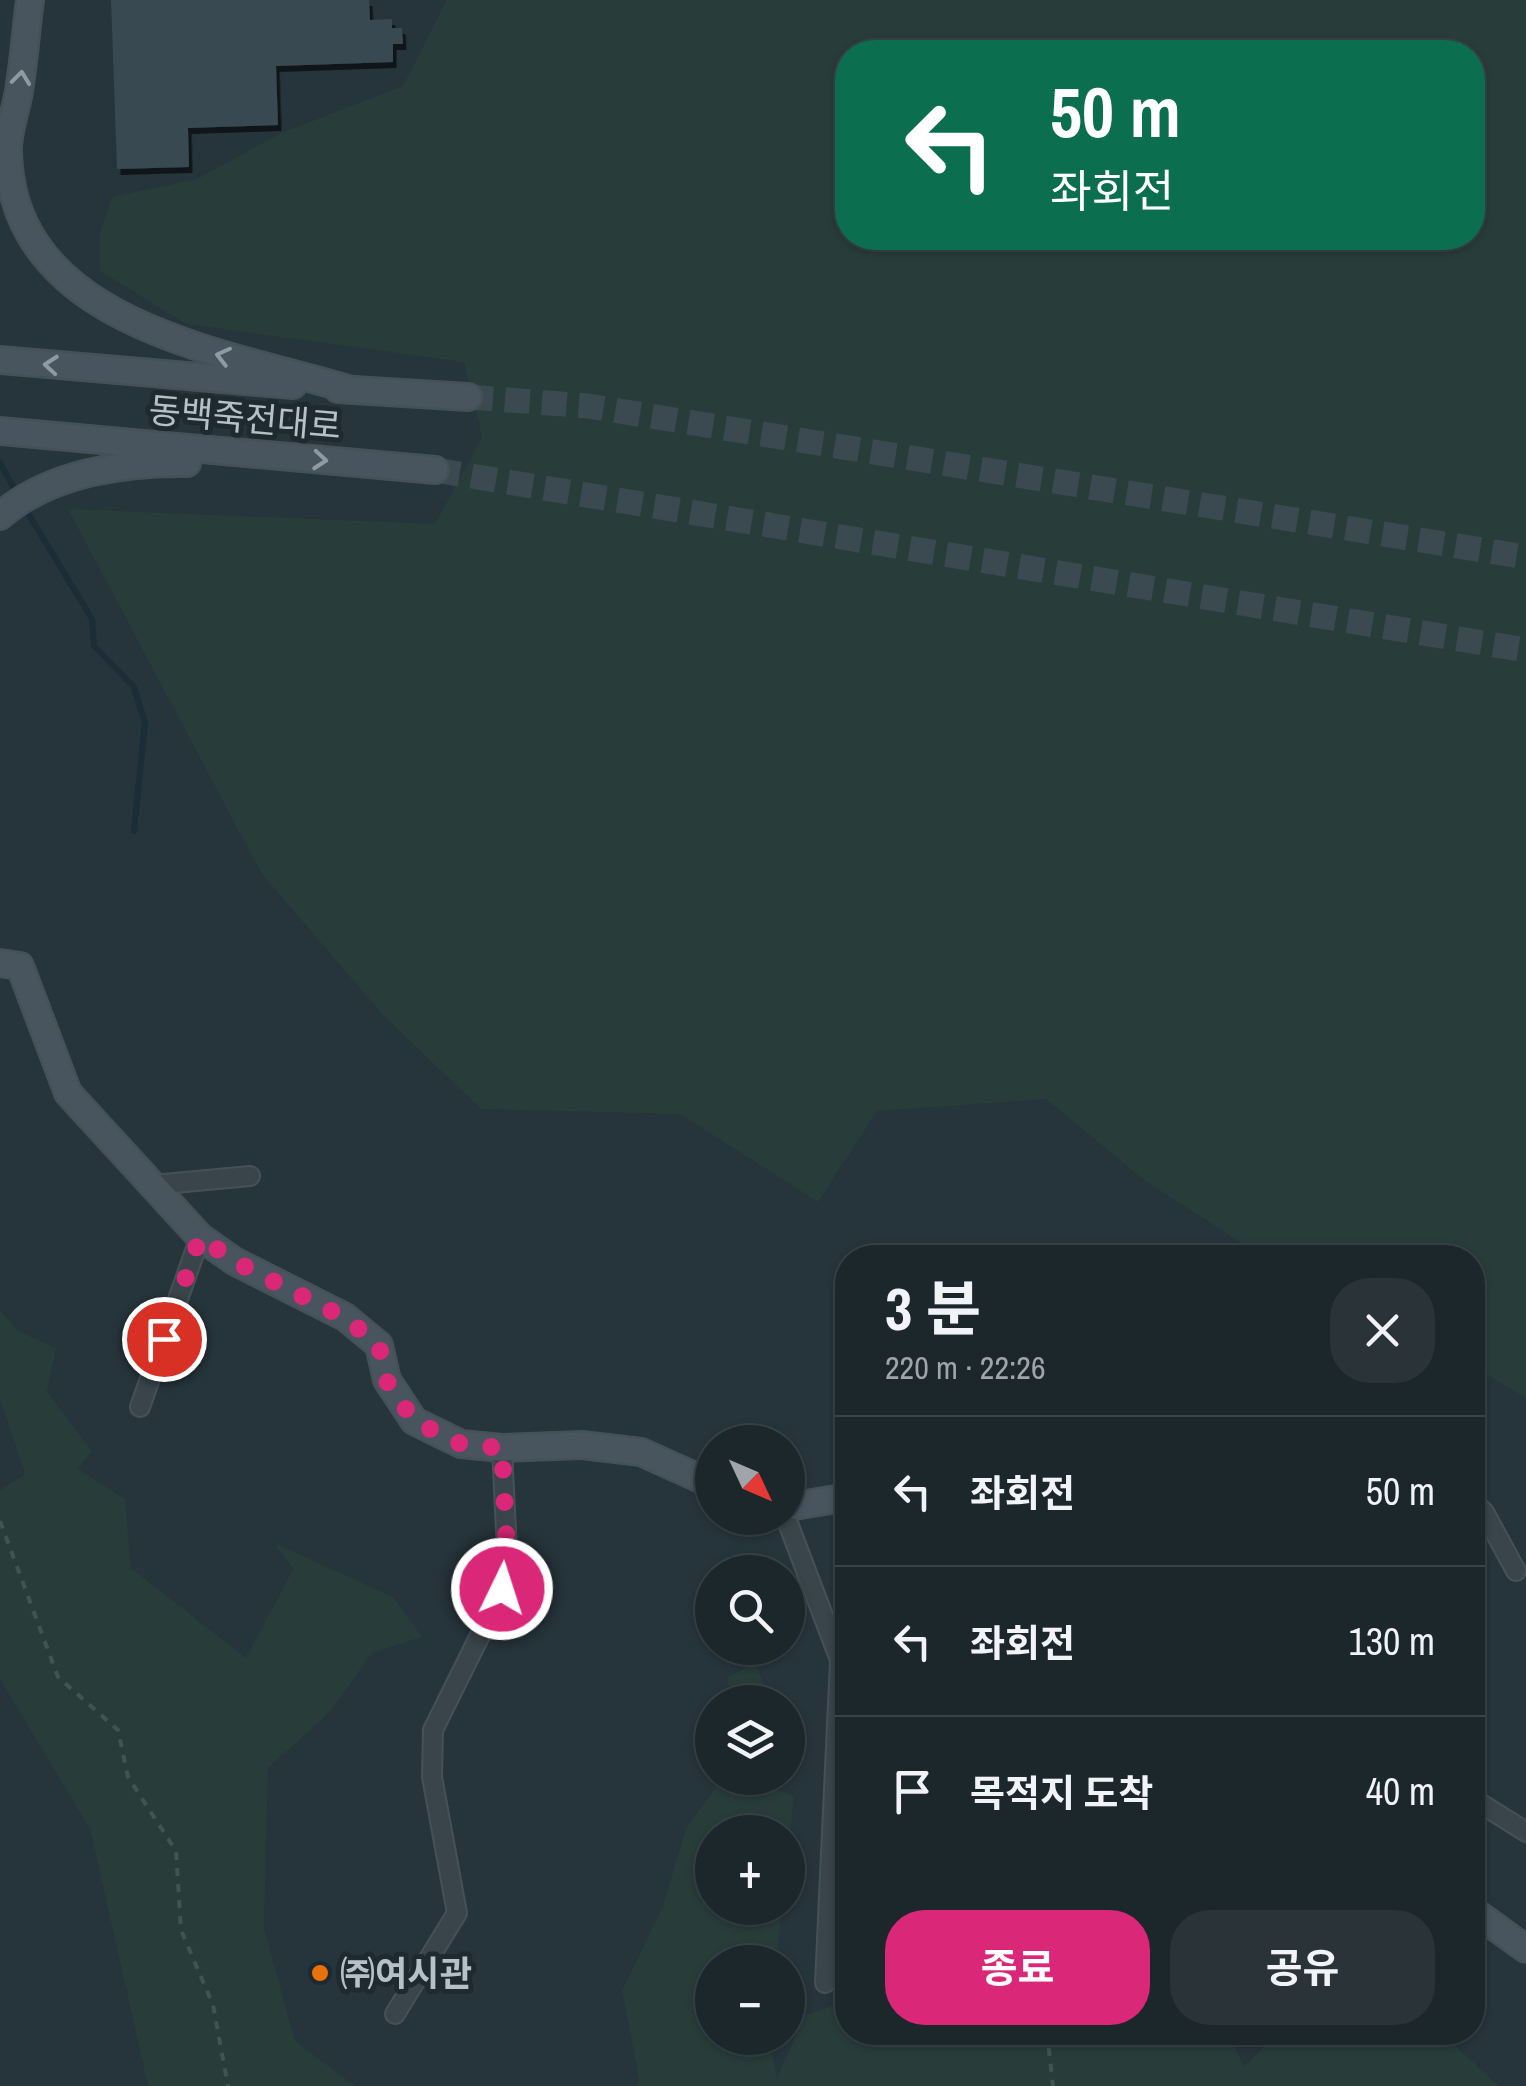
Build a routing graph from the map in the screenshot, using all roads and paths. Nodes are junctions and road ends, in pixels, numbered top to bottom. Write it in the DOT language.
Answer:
graph roads {
  1 [pos="30,0"];
  2 [pos="0,360"];
  3 [pos="351,390"];
  4 [pos="468,398"];
  5 [pos="0,431"];
  6 [pos="280,456"];
  7 [pos="434,470"];
  8 [pos="0,516"];
  9 [pos="0,963"];
  10 [pos="250,1176"];
  11 [pos="152,1185"];
  12 [pos="200,1237"];
  13 [pos="140,1407"];
  14 [pos="502,1448"];
  15 [pos="695,1476"];
  16 [pos="835,1498"];
  17 [pos="805,1504"];
  18 [pos="1485,1514"];
  19 [pos="0,1521"];
  20 [pos="792,1535"];
  21 [pos="1516,1571"];
  22 [pos="835,1647"];
  23 [pos="835,1768"];
  24 [pos="1485,1806"];
  25 [pos="1526,1832"];
  26 [pos="1485,1919"];
  27 [pos="1526,1949"];
  28 [pos="825,1983"];
  29 [pos="395,2014"];
  30 [pos="1048,2045"];
  31 [pos="228,2086"];
  32 [pos="1053,2086"];
  3 -- 1 [label="main road, one-way"];
  3 -- 2 [label="main road, 동백죽전대로, one-way"];
  3 -- 4 [label="main road, 동백죽전대로"];
  5 -- 6 [label="main road, 동백죽전대로"];
  6 -- 7 [label="main road, 동백죽전대로, one-way"];
  6 -- 8 [label="main road"];
  9 -- 11 [label="main road"];
  10 -- 11 [label="street"];
  11 -- 12 [label="main road"];
  12 -- 13 [label="street"];
  12 -- 14 [label="main road"];
  14 -- 15 [label="main road"];
  14 -- 29 [label="street"];
  16 -- 17 [label="main road"];
  18 -- 21 [label="street"];
  19 -- 31 [label="path"];
  20 -- 22 [label="street"];
  23 -- 28 [label="street"];
  24 -- 25 [label="street"];
  26 -- 27 [label="main road"];
  30 -- 32 [label="path"];
}
